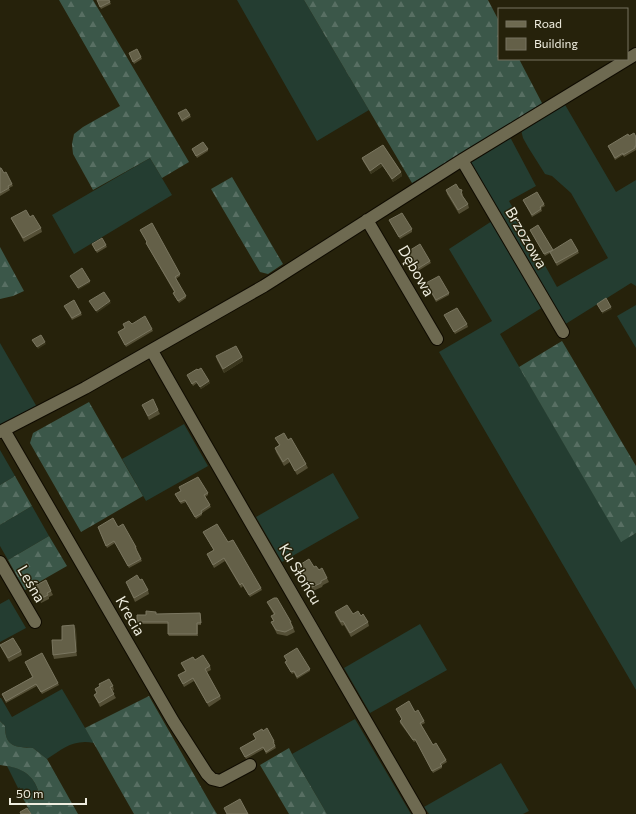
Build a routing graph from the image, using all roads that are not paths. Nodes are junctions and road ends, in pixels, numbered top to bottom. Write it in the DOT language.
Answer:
graph roads {
  1 [pos="626,60"];
  2 [pos="462,160"];
  3 [pos="367,220"];
  4 [pos="563,332"];
  5 [pos="437,339"];
  6 [pos="152,351"];
  7 [pos="2,431"];
  8 [pos="0,562"];
  9 [pos="35,622"];
  10 [pos="250,765"];
  11 [pos="420,814"];
  1 -- 2 [label="street"];
  2 -- 3 [label="street"];
  2 -- 4 [label="street, Brzozowa"];
  3 -- 5 [label="street, Dębowa"];
  3 -- 6 [label="street"];
  6 -- 7 [label="street"];
  6 -- 11 [label="street, Ku Słońcu"];
  7 -- 10 [label="street, Krecia"];
  8 -- 9 [label="street, Leśna"];
}
